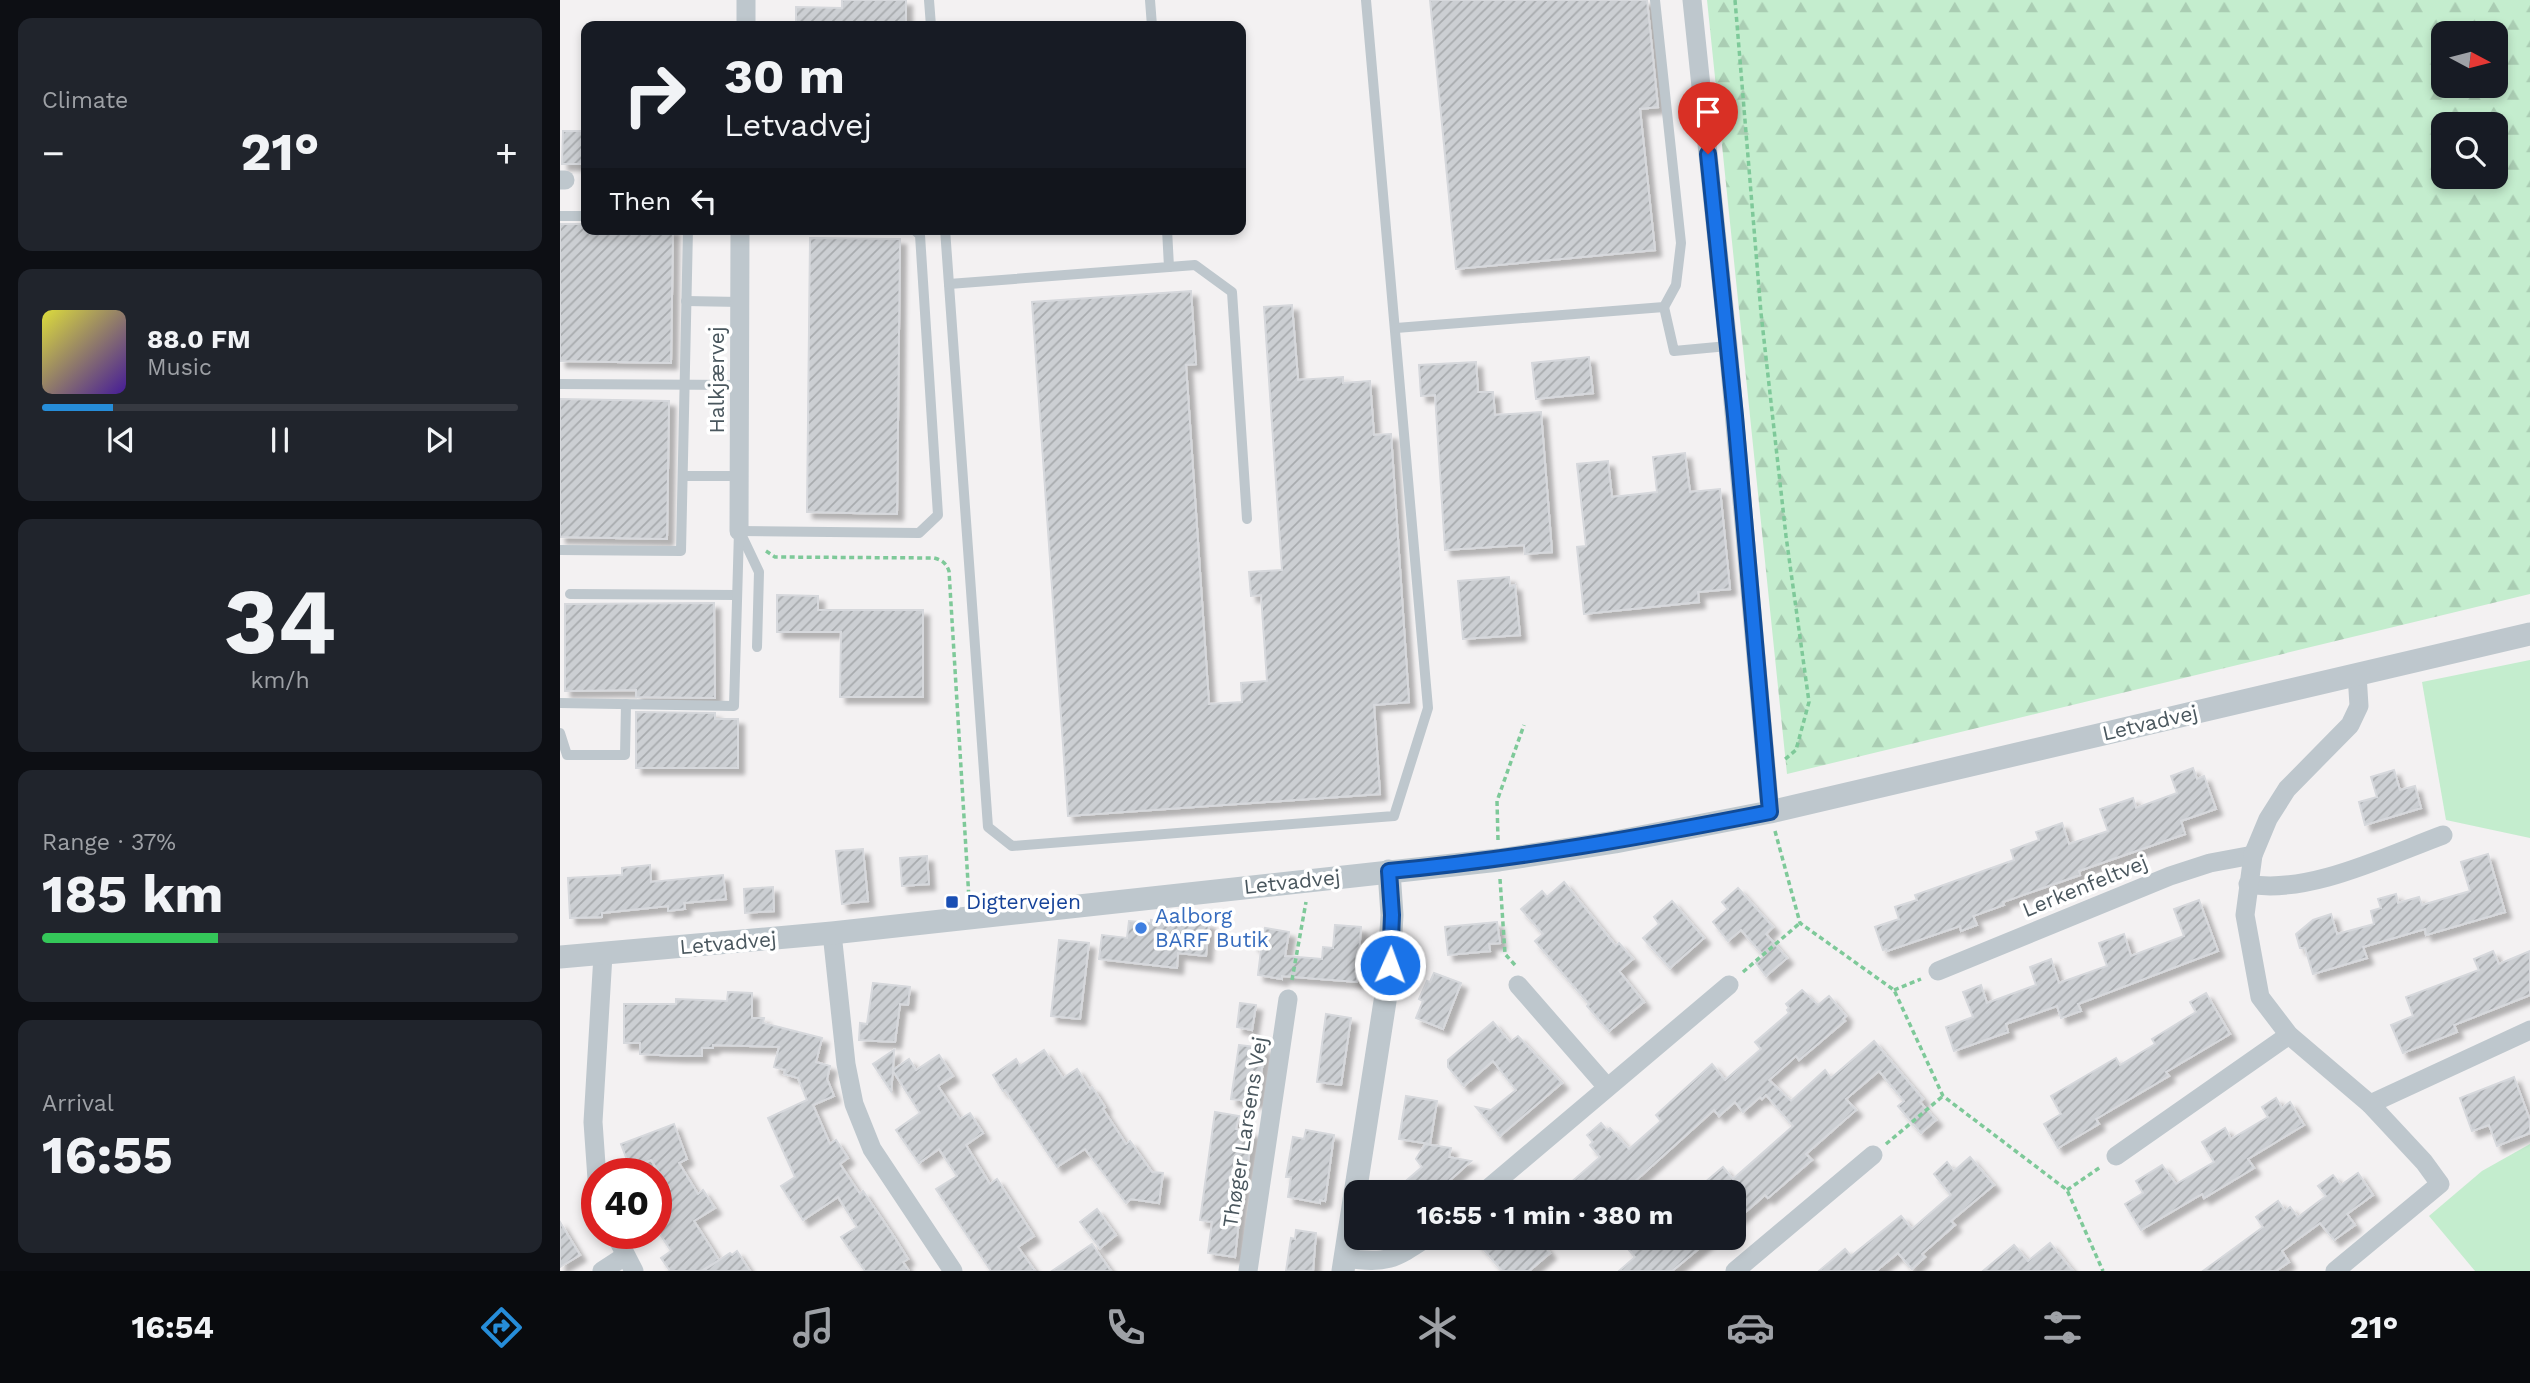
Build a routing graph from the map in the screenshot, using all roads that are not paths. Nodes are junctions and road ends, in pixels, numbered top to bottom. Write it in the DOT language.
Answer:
graph roads {
  1 [pos="746,0"];
  2 [pos="929,0"];
  3 [pos="1150,0"];
  4 [pos="1366,0"];
  5 [pos="1655,0"];
  6 [pos="1692,0"];
  7 [pos="746,21"];
  8 [pos="931,21"];
  9 [pos="1152,21"];
  10 [pos="560,216"];
  11 [pos="581,216"];
  12 [pos="688,235"];
  13 [pos="740,235"];
  14 [pos="920,235"];
  15 [pos="945,235"];
  16 [pos="1167,235"];
  17 [pos="1169,267"];
  18 [pos="949,284"];
  19 [pos="686,301"];
  20 [pos="740,302"];
  21 [pos="1664,307"];
  22 [pos="1396,328"];
  23 [pos="1728,346"];
  24 [pos="560,384"];
  25 [pos="685,384"];
  26 [pos="739,384"];
  27 [pos="683,476"];
  28 [pos="739,476"];
  29 [pos="1247,519"];
  30 [pos="739,531"];
  31 [pos="560,550"];
  32 [pos="570,594"];
  33 [pos="737,595"];
  34 [pos="2530,634"];
  35 [pos="757,647"];
  36 [pos="2357,674"];
  37 [pos="560,703"];
  38 [pos="626,705"];
  39 [pos="560,733"];
  40 [pos="1770,812"];
  41 [pos="2443,835"];
  42 [pos="2253,855"];
  43 [pos="1389,871"];
  44 [pos="2248,884"];
  45 [pos="832,933"];
  46 [pos="603,955"];
  47 [pos="560,957"];
  48 [pos="1938,971"];
  49 [pos="1518,985"];
  50 [pos="1729,985"];
  51 [pos="1288,999"];
  52 [pos="2530,1030"];
  53 [pos="2289,1035"];
  54 [pos="1607,1087"];
  55 [pos="2370,1104"];
  56 [pos="1872,1155"];
  57 [pos="2116,1156"];
  58 [pos="596,1158"];
  59 [pos="1497,1180"];
  60 [pos="1408,1250"];
  61 [pos="629,1264"];
  62 [pos="1344,1264"];
  63 [pos="602,1271"];
  64 [pos="953,1271"];
  65 [pos="1248,1271"];
  66 [pos="1735,1271"];
  67 [pos="2334,1271"];
  1 -- 7 [label="street"];
  2 -- 8 [label="lane"];
  3 -- 9 [label="lane"];
  4 -- 22 [label="lane"];
  5 -- 21 [label="lane"];
  6 -- 23 [label="street"];
  10 -- 11 [label="lane"];
  12 -- 19 [label="lane"];
  13 -- 20 [label="street, Halkjærvej"];
  14 -- 30 [label="lane"];
  15 -- 18 [label="lane"];
  16 -- 17 [label="lane"];
  17 -- 18 [label="lane"];
  17 -- 29 [label="lane"];
  18 -- 22 [label="lane"];
  19 -- 20 [label="lane"];
  19 -- 25 [label="lane"];
  20 -- 26 [label="street, Halkjærvej"];
  21 -- 22 [label="lane"];
  21 -- 23 [label="lane"];
  23 -- 40 [label="street"];
  24 -- 25 [label="lane"];
  25 -- 26 [label="lane"];
  25 -- 27 [label="lane"];
  26 -- 28 [label="street, Halkjærvej"];
  27 -- 28 [label="lane"];
  27 -- 31 [label="lane"];
  28 -- 30 [label="street, Halkjærvej"];
  30 -- 33 [label="lane"];
  30 -- 35 [label="lane"];
  32 -- 33 [label="lane"];
  33 -- 38 [label="lane"];
  34 -- 36 [label="street, Letvadvej"];
  36 -- 40 [label="street, Letvadvej"];
  36 -- 42 [label="street"];
  37 -- 38 [label="lane"];
  38 -- 39 [label="lane"];
  40 -- 43 [label="street, Letvadvej"];
  41 -- 44 [label="street"];
  42 -- 44 [label="street"];
  42 -- 48 [label="street, Lerkenfeltvej"];
  43 -- 45 [label="street, Letvadvej"];
  43 -- 62 [label="street"];
  44 -- 53 [label="street"];
  45 -- 46 [label="street, Letvadvej"];
  45 -- 64 [label="street"];
  46 -- 47 [label="street, Letvadvej"];
  46 -- 58 [label="street"];
  49 -- 54 [label="street"];
  50 -- 54 [label="street"];
  51 -- 65 [label="street, Thøger Larsens Vej"];
  52 -- 55 [label="street"];
  53 -- 55 [label="street"];
  53 -- 57 [label="street"];
  54 -- 59 [label="street"];
  55 -- 67 [label="street"];
  56 -- 66 [label="street"];
  60 -- 62 [label="street"];
  61 -- 63 [label="street"];
}
